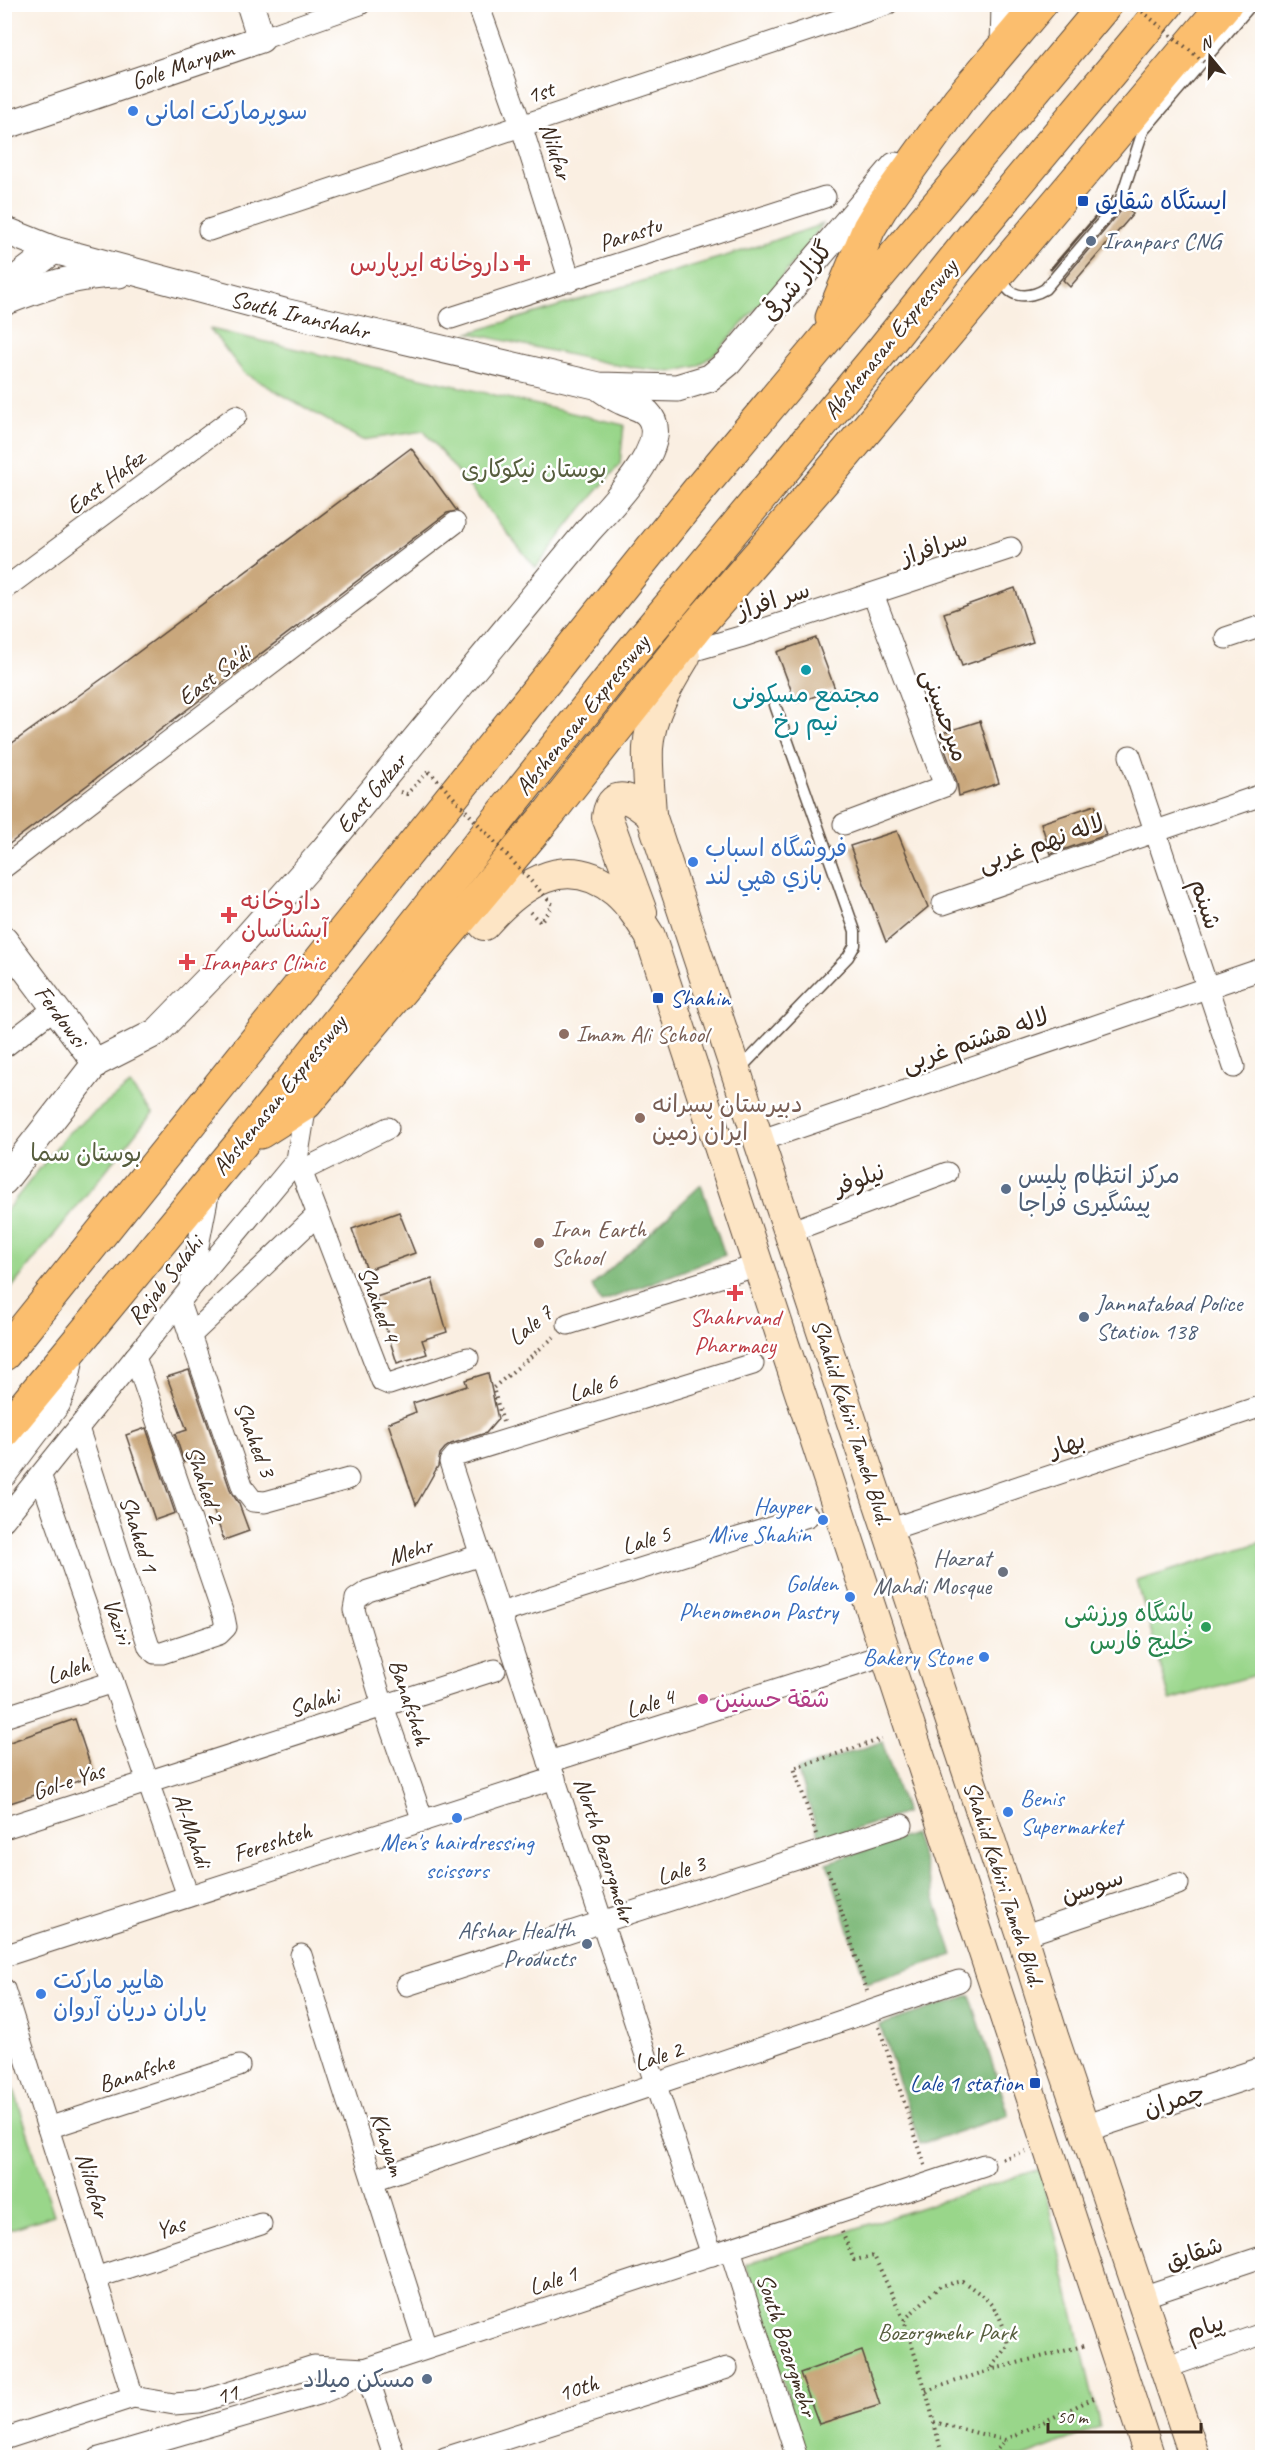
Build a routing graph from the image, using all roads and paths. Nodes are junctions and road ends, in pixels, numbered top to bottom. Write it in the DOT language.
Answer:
graph roads {
  1 [pos="250,4"];
  2 [pos="360,4"];
  3 [pos="478,4"];
  4 [pos="887,4"];
  5 [pos="1005,4"];
  6 [pos="1040,4"];
  7 [pos="1106,4"];
  8 [pos="1133,4"];
  9 [pos="1167,4"];
  10 [pos="1225,4"];
  11 [pos="1252,4"];
  12 [pos="261,39"];
  13 [pos="1004,48"];
  14 [pos="1215,71"];
  15 [pos="959,100"];
  16 [pos="16,122"];
  17 [pos="521,125"];
  18 [pos="4,135"];
  19 [pos="825,197"];
  20 [pos="4,230"];
  21 [pos="209,230"];
  22 [pos="54,250"];
  23 [pos="1008,262"];
  24 [pos="139,272"];
  25 [pos="570,281"];
  26 [pos="4,288"];
  27 [pos="4,302"];
  28 [pos="451,318"];
  29 [pos="820,347"];
  30 [pos="598,386"];
  31 [pos="236,416"];
  32 [pos="455,523"];
  33 [pos="1011,548"];
  34 [pos="4,590"];
  35 [pos="873,594"];
  36 [pos="1263,626"];
  37 [pos="1226,638"];
  38 [pos="692,639"];
  39 [pos="775,705"];
  40 [pos="1130,756"];
  41 [pos="406,794"];
  42 [pos="1263,795"];
  43 [pos="651,815"];
  44 [pos="844,824"];
  45 [pos="1155,832"];
  46 [pos="4,867"];
  47 [pos="943,904"];
  48 [pos="540,922"];
  49 [pos="484,925"];
  50 [pos="651,936"];
  51 [pos="4,940"];
  52 [pos="1263,969"];
  53 [pos="1207,988"];
  54 [pos="55,1008"];
  55 [pos="4,1047"];
  56 [pos="315,1050"];
  57 [pos="96,1063"];
  58 [pos="1233,1067"];
  59 [pos="736,1072"];
  60 [pos="306,1103"];
  61 [pos="388,1128"];
  62 [pos="759,1141"];
  63 [pos="241,1144"];
  64 [pos="299,1165"];
  65 [pos="947,1173"];
  66 [pos="4,1181"];
  67 [pos="211,1181"];
  68 [pos="318,1215"];
  69 [pos="789,1232"];
  70 [pos="759,1265"];
  71 [pos="184,1296"];
  72 [pos="29,1322"];
  73 [pos="568,1324"];
  74 [pos="190,1336"];
  75 [pos="4,1348"];
  76 [pos="71,1351"];
  77 [pos="4,1354"];
  78 [pos="135,1357"];
  79 [pos="468,1358"];
  80 [pos="753,1364"];
  81 [pos="1263,1406"];
  82 [pos="78,1428"];
  83 [pos="4,1431"];
  84 [pos="508,1440"];
  85 [pos="450,1462"];
  86 [pos="4,1473"];
  87 [pos="40,1477"];
  88 [pos="348,1479"];
  89 [pos="808,1516"];
  90 [pos="4,1520"];
  91 [pos="888,1530"];
  92 [pos="481,1555"];
  93 [pos="356,1599"];
  94 [pos="500,1613"];
  95 [pos="155,1653"];
  96 [pos="869,1660"];
  97 [pos="495,1670"];
  98 [pos="113,1682"];
  99 [pos="383,1706"];
  100 [pos="4,1717"];
  101 [pos="882,1739"];
  102 [pos="552,1770"];
  103 [pos="148,1782"];
  104 [pos="423,1821"];
  105 [pos="902,1825"];
  106 [pos="4,1828"];
  107 [pos="822,1852"];
  108 [pos="1178,1884"];
  109 [pos="188,1896"];
  110 [pos="602,1922"];
  111 [pos="1022,1936"];
  112 [pos="301,1955"];
  113 [pos="4,1956"];
  114 [pos="959,1981"];
  115 [pos="407,1985"];
  116 [pos="4,1989"];
  117 [pos="873,2010"];
  118 [pos="1053,2036"];
  119 [pos="1017,2049"];
  120 [pos="239,2066"];
  121 [pos="1263,2072"];
  122 [pos="656,2084"];
  123 [pos="48,2128"];
  124 [pos="1086,2128"];
  125 [pos="1047,2144"];
  126 [pos="984,2165"];
  127 [pos="373,2180"];
  128 [pos="931,2183"];
  129 [pos="835,2214"];
  130 [pos="261,2224"];
  131 [pos="721,2252"];
  132 [pos="1262,2257"];
  133 [pos="95,2278"];
  134 [pos="1142,2297"];
  135 [pos="904,2320"];
  136 [pos="1263,2334"];
  137 [pos="1112,2339"];
  138 [pos="426,2348"];
  139 [pos="727,2368"];
  140 [pos="1165,2368"];
  141 [pos="365,2369"];
  142 [pos="990,2370"];
  143 [pos="926,2391"];
  144 [pos="133,2397"];
  145 [pos="1094,2398"];
  146 [pos="934,2422"];
  147 [pos="4,2439"];
  148 [pos="1005,2440"];
  149 [pos="99,2457"];
  150 [pos="395,2457"];
  151 [pos="445,2457"];
  152 [pos="797,2457"];
  153 [pos="943,2457"];
  154 [pos="990,2457"];
  155 [pos="1150,2457"];
  156 [pos="1195,2457"];
  1 -- 12 [label="street"];
  2 -- 12 [label="street, Gole Maryam"];
  3 -- 17 [label="street, Nilufar"];
  4 -- 17 [label="street, 1st"];
  5 -- 13 [label="street"];
  6 -- 13 [label="highway"];
  7 -- 29 [label="highway, Abshenasan Expressway"];
  8 -- 14 [label="path, bridge"];
  9 -- 56 [label="highway, Abshenasan Expressway"];
  10 -- 23 [label="highway"];
  11 -- 23 [label="lane"];
  12 -- 16 [label="street, Gole Maryam"];
  13 -- 15 [label="highway"];
  15 -- 29 [label="highway"];
  15 -- 30 [label="street, گلزار شرقی"];
  16 -- 18 [label="street, Gole Maryam"];
  17 -- 21 [label="street, 1st"];
  17 -- 25 [label="street, Nilufar"];
  19 -- 25 [label="street, Parastu"];
  20 -- 22 [label="street, South Iranshahr"];
  22 -- 24 [label="street, South Iranshahr"];
  22 -- 26 [label="street"];
  23 -- 38 [label="highway"];
  24 -- 27 [label="street"];
  24 -- 30 [label="street, South Iranshahr"];
  25 -- 28 [label="street, Parastu"];
  29 -- 72 [label="highway, Abshenasan Expressway"];
  30 -- 57 [label="street, East Golzar"];
  31 -- 34 [label="street, East Hafez"];
  32 -- 46 [label="street, East Sa'di"];
  33 -- 35 [label="street, سرافراز"];
  35 -- 38 [label="street, سر افراز"];
  35 -- 44 [label="street, میرحسینی"];
  36 -- 37 [label="street"];
  38 -- 43 [label="main road, Shahid Kabiri Tameh Blvd."];
  38 -- 60 [label="highway"];
  39 -- 59 [label="lane"];
  40 -- 45 [label="street, شبنم"];
  41 -- 48 [label="path, bridge"];
  42 -- 45 [label="street, لاله نهم غربی"];
  43 -- 50 [label="main road"];
  43 -- 59 [label="main road, Shahid Kabiri Tameh Blvd."];
  45 -- 47 [label="street, لاله نهم غربی"];
  45 -- 53 [label="street, شبنم"];
  49 -- 50 [label="main road, Shahid Kabiri Tameh Blvd."];
  49 -- 60 [label="highway"];
  50 -- 70 [label="main road, Shahid Kabiri Tameh Blvd."];
  51 -- 54 [label="street, Ferdowsi"];
  52 -- 53 [label="street, لاله هشتم غربی"];
  53 -- 58 [label="street, شبنم"];
  53 -- 62 [label="street, لاله هشتم غربی"];
  54 -- 55 [label="street"];
  54 -- 57 [label="street, Ferdowsi"];
  56 -- 60 [label="street"];
  56 -- 63 [label="highway, Abshenasan Expressway"];
  57 -- 66 [label="street, East Golzar"];
  59 -- 62 [label="main road, Shahid Kabiri Tameh Blvd."];
  60 -- 63 [label="highway"];
  60 -- 64 [label="street"];
  61 -- 64 [label="street"];
  62 -- 69 [label="main road, Shahid Kabiri Tameh Blvd."];
  63 -- 67 [label="highway, Abshenasan Expressway"];
  64 -- 68 [label="street, Shahed 4"];
  64 -- 71 [label="street, Rajab Salahi"];
  65 -- 69 [label="street, نیلوفر"];
  67 -- 71 [label="street"];
  67 -- 76 [label="highway, Abshenasan Expressway"];
  68 -- 74 [label="street"];
  68 -- 79 [label="street, Shahed 4"];
  69 -- 91 [label="main road, Shahid Kabiri Tameh Blvd."];
  70 -- 73 [label="street, Lale 7"];
  70 -- 119 [label="main road, Shahid Kabiri Tameh Blvd."];
  71 -- 74 [label="street, Shahed 3"];
  71 -- 78 [label="street, Rajab Salahi"];
  72 -- 75 [label="street"];
  72 -- 77 [label="highway, Abshenasan Expressway"];
  73 -- 84 [label="path, Lale 7"];
  74 -- 88 [label="street, Shahed 3"];
  76 -- 83 [label="highway, Abshenasan Expressway"];
  76 -- 86 [label="street"];
  78 -- 82 [label="street, Rajab Salahi"];
  78 -- 95 [label="street, Shahed 2"];
  80 -- 84 [label="street, Lale 6"];
  81 -- 91 [label="street, بهار"];
  82 -- 87 [label="street, Rajab Salahi"];
  82 -- 95 [label="street, Shahed 1"];
  84 -- 85 [label="street, Lale 6"];
  85 -- 92 [label="street, North Bozorgmehr"];
  87 -- 90 [label="street, Rajab Salahi"];
  87 -- 98 [label="street, Vaziri"];
  89 -- 94 [label="street, Lale 5"];
  91 -- 111 [label="main road, Shahid Kabiri Tameh Blvd."];
  92 -- 93 [label="street, Mehr"];
  92 -- 94 [label="street, North Bozorgmehr"];
  93 -- 99 [label="street, Banafsheh"];
  94 -- 102 [label="street, North Bozorgmehr"];
  96 -- 102 [label="street, Lale 4"];
  97 -- 99 [label="street, Salahi"];
  98 -- 100 [label="street, Laleh"];
  98 -- 103 [label="street, Vaziri"];
  99 -- 103 [label="street, Salahi"];
  99 -- 104 [label="street, Banafsheh"];
  101 -- 107 [label="path"];
  102 -- 104 [label="street, Fereshteh"];
  102 -- 110 [label="street, North Bozorgmehr"];
  103 -- 106 [label="street, Gol-e Yas"];
  103 -- 109 [label="street, Al-Mahdi"];
  104 -- 109 [label="street, Fereshteh"];
  105 -- 107 [label="street, Lale 3"];
  107 -- 110 [label="street, Lale 3"];
  107 -- 117 [label="path"];
  108 -- 111 [label="street, سوسن"];
  109 -- 113 [label="street, Fereshteh"];
  110 -- 115 [label="street, Lale 3"];
  110 -- 122 [label="street, North Bozorgmehr"];
  111 -- 118 [label="main road, Shahid Kabiri Tameh Blvd."];
  112 -- 127 [label="street, Khayam"];
  114 -- 117 [label="street, Lale 2"];
  116 -- 123 [label="street, Niloofar"];
  117 -- 122 [label="street, Lale 2"];
  117 -- 128 [label="path"];
  118 -- 119 [label="main road"];
  118 -- 124 [label="main road, Shahid Kabiri Tameh Blvd."];
  119 -- 125 [label="main road, Shahid Kabiri Tameh Blvd."];
  120 -- 123 [label="street, Banafshe"];
  121 -- 124 [label="street, چمران"];
  122 -- 127 [label="street, Lale 2"];
  122 -- 131 [label="street, North Bozorgmehr"];
  123 -- 133 [label="street, Niloofar"];
  124 -- 134 [label="main road, Shahid Kabiri Tameh Blvd."];
  125 -- 126 [label="path"];
  125 -- 137 [label="main road, Shahid Kabiri Tameh Blvd."];
  126 -- 128 [label="street, Lale 1"];
  127 -- 138 [label="street, Khayam"];
  128 -- 129 [label="street, Lale 1"];
  129 -- 131 [label="street, Lale 1"];
  129 -- 135 [label="path"];
  130 -- 133 [label="street, Yas"];
  131 -- 138 [label="street, Lale 1"];
  131 -- 152 [label="street, South Bozorgmehr"];
  132 -- 134 [label="street, شقایق"];
  133 -- 144 [label="street, Niloofar"];
  134 -- 140 [label="main road, Shahid Kabiri Tameh Blvd."];
  135 -- 142 [label="path"];
  135 -- 143 [label="path"];
  136 -- 140 [label="street, پیام"];
  137 -- 142 [label="path"];
  137 -- 155 [label="main road, Shahid Kabiri Tameh Blvd."];
  138 -- 141 [label="street, Lale 1"];
  139 -- 151 [label="street, 10th"];
  140 -- 156 [label="main road, Shahid Kabiri Tameh Blvd."];
  141 -- 144 [label="street, Lale 1"];
  141 -- 149 [label="street, 11"];
  141 -- 150 [label="street"];
  142 -- 143 [label="path"];
  143 -- 146 [label="path"];
  144 -- 147 [label="street"];
  145 -- 148 [label="path"];
  146 -- 148 [label="path"];
  146 -- 153 [label="path"];
  148 -- 154 [label="path"];
}
